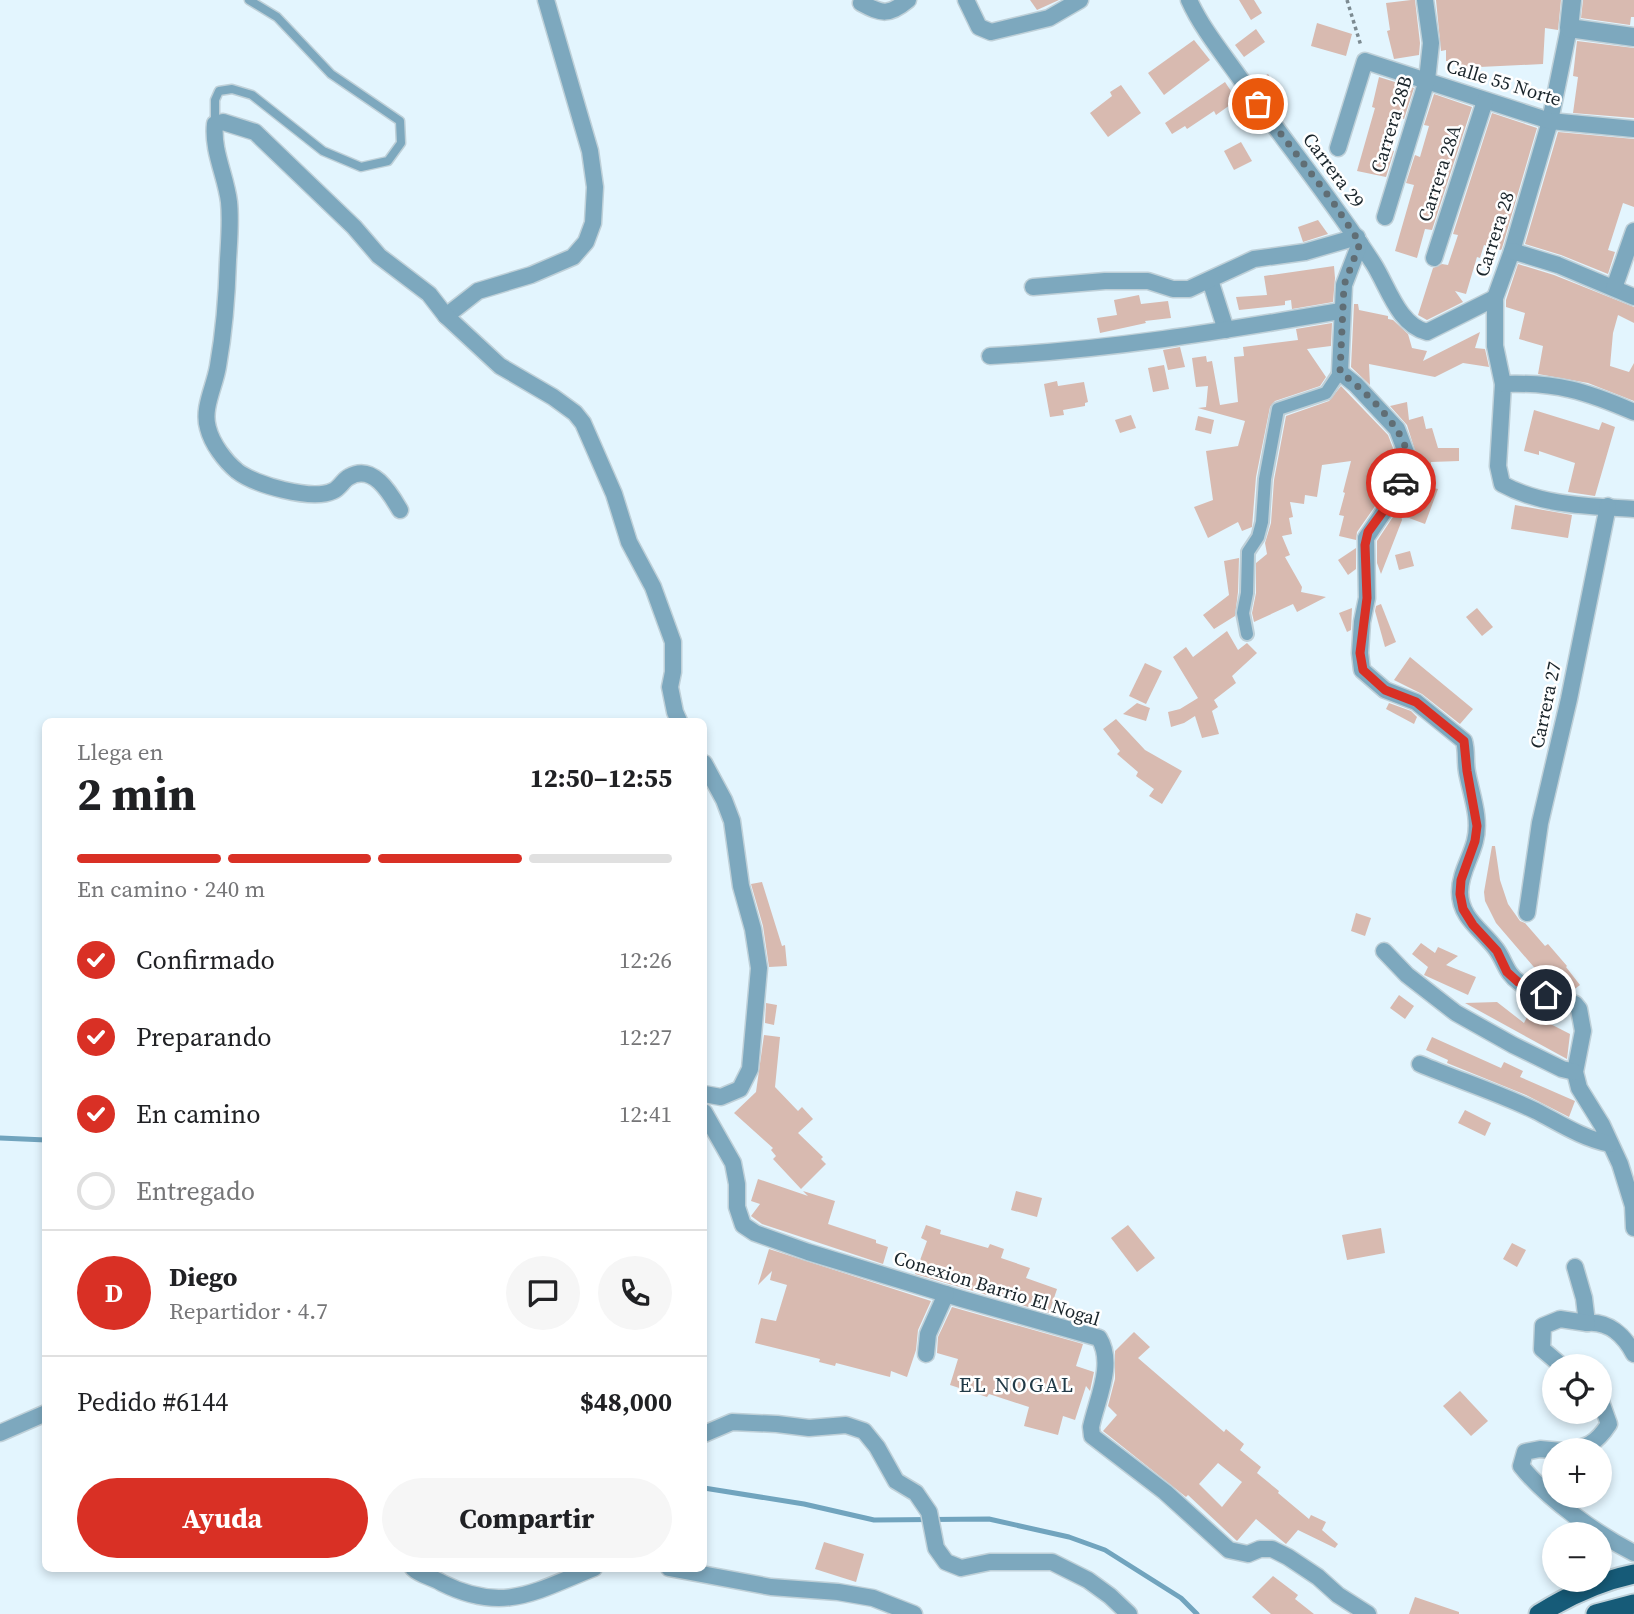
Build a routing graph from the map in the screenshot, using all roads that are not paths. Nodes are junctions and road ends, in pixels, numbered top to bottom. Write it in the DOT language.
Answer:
graph roads {
  1 [pos="249,0"];
  2 [pos="546,0"];
  3 [pos="908,0"];
  4 [pos="966,0"];
  5 [pos="1080,0"];
  6 [pos="1189,0"];
  7 [pos="1425,0"];
  8 [pos="1572,0"];
  9 [pos="862,1"];
  10 [pos="1569,28"];
  11 [pos="1634,37"];
  12 [pos="1427,80"];
  13 [pos="1485,101"];
  14 [pos="1550,121"];
  15 [pos="215,124"];
  16 [pos="1634,129"];
  17 [pos="1338,148"];
  18 [pos="1385,217"];
  19 [pos="1634,230"];
  20 [pos="1358,240"];
  21 [pos="1512,251"];
  22 [pos="1434,258"];
  23 [pos="1210,280"];
  24 [pos="1033,287"];
  25 [pos="1614,288"];
  26 [pos="1634,297"];
  27 [pos="1495,298"];
  28 [pos="1341,311"];
  29 [pos="446,316"];
  30 [pos="1226,330"];
  31 [pos="990,356"];
  32 [pos="1340,372"];
  33 [pos="1503,384"];
  34 [pos="1634,412"];
  35 [pos="1608,506"];
  36 [pos="1634,509"];
  37 [pos="400,510"];
  38 [pos="1247,634"];
  39 [pos="678,718"];
  40 [pos="707,769"];
  41 [pos="1527,913"];
  42 [pos="1384,951"];
  43 [pos="1420,1064"];
  44 [pos="1575,1072"];
  45 [pos="707,1095"];
  46 [pos="707,1117"];
  47 [pos="1610,1144"];
  48 [pos="1634,1228"];
  49 [pos="1575,1267"];
  50 [pos="946,1294"];
  51 [pos="1587,1322"];
  52 [pos="926,1354"];
  53 [pos="1548,1354"];
  54 [pos="1634,1354"];
  55 [pos="42,1415"];
  56 [pos="0,1433"];
  57 [pos="707,1433"];
  58 [pos="1542,1449"];
  59 [pos="1542,1490"];
  60 [pos="1567,1508"];
  61 [pos="1634,1553"];
  62 [pos="420,1572"];
  63 [pos="585,1572"];
  64 [pos="690,1572"];
  65 [pos="1634,1574"];
  66 [pos="1634,1604"];
  67 [pos="914,1614"];
  68 [pos="1129,1614"];
  69 [pos="1368,1614"];
  70 [pos="1539,1614"];
  71 [pos="1596,1614"];
  1 -- 15 [label="lane"];
  2 -- 29 [label="street"];
  3 -- 9 [label="street"];
  4 -- 5 [label="street"];
  6 -- 20 [label="street, Carrera 29"];
  7 -- 12 [label="street, Carrera 28B"];
  8 -- 10 [label="street, Carrera 28"];
  10 -- 11 [label="street"];
  10 -- 14 [label="street, Carrera 28"];
  12 -- 13 [label="street, Calle 55 Norte"];
  12 -- 17 [label="street, Calle 55 Norte"];
  12 -- 18 [label="street, Carrera 28B"];
  13 -- 14 [label="street, Calle 55 Norte"];
  13 -- 22 [label="street, Carrera 28A"];
  14 -- 16 [label="street, Calle 55 Norte"];
  14 -- 21 [label="street, Carrera 28"];
  15 -- 29 [label="street"];
  15 -- 37 [label="street"];
  19 -- 25 [label="street"];
  20 -- 23 [label="street"];
  20 -- 27 [label="street, Carrera 29"];
  20 -- 28 [label="street"];
  21 -- 25 [label="street"];
  21 -- 27 [label="street, Carrera 28"];
  23 -- 24 [label="street"];
  23 -- 30 [label="street"];
  25 -- 26 [label="street"];
  27 -- 33 [label="street, Carrera 28"];
  28 -- 30 [label="street"];
  28 -- 32 [label="street"];
  29 -- 39 [label="street"];
  30 -- 31 [label="street"];
  32 -- 38 [label="street"];
  32 -- 44 [label="street"];
  33 -- 34 [label="street"];
  33 -- 35 [label="street, Carrera 28"];
  35 -- 36 [label="street"];
  35 -- 41 [label="street, Carrera 27"];
  40 -- 45 [label="street"];
  42 -- 44 [label="street"];
  43 -- 47 [label="street"];
  44 -- 47 [label="street"];
  46 -- 50 [label="street, Conexion Barrio El Nogal"];
  47 -- 48 [label="street"];
  49 -- 51 [label="street"];
  50 -- 52 [label="street"];
  50 -- 69 [label="street, Conexion Barrio El Nogal"];
  51 -- 53 [label="street"];
  51 -- 54 [label="street"];
  55 -- 56 [label="street"];
  57 -- 68 [label="street"];
  58 -- 59 [label="street"];
  60 -- 61 [label="street"];
  62 -- 63 [label="street"];
  64 -- 67 [label="street"];
  65 -- 70 [label="highway"];
  66 -- 71 [label="highway"];
}
